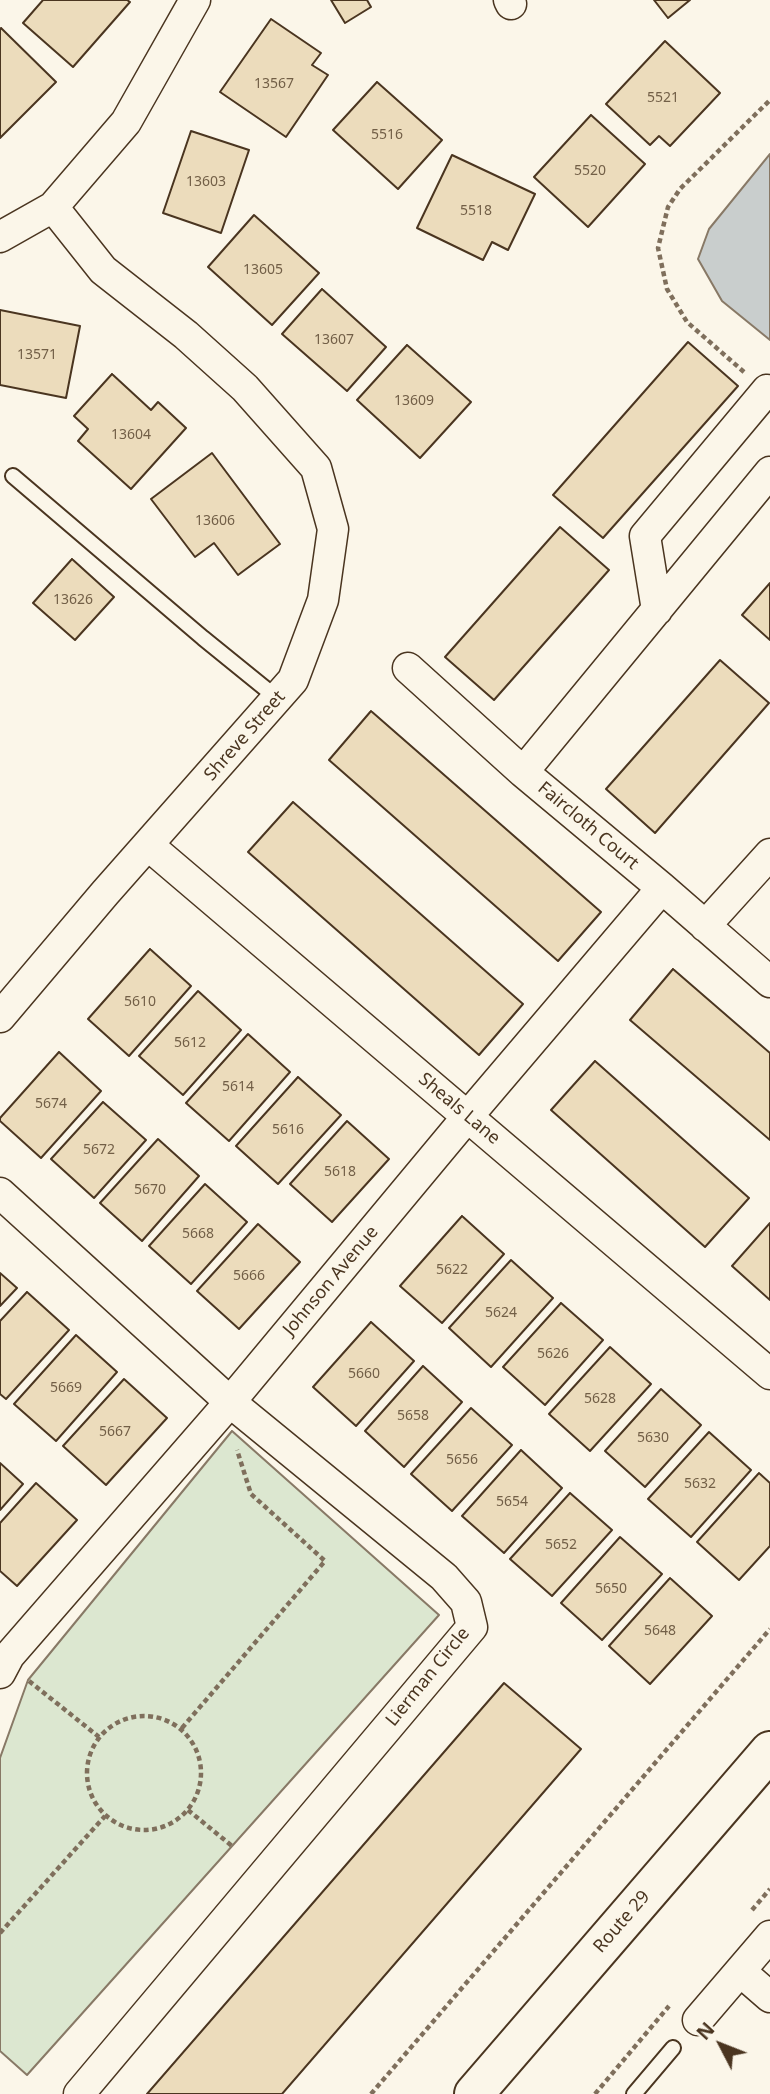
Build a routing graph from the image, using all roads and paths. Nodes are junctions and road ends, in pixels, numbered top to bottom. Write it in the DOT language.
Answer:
graph roads {
  1 [pos="195,0"];
  2 [pos="770,100"];
  3 [pos="53,207"];
  4 [pos="0,237"];
  5 [pos="768,391"];
  6 [pos="770,472"];
  7 [pos="13,476"];
  8 [pos="657,610"];
  9 [pos="408,668"];
  10 [pos="277,698"];
  11 [pos="523,772"];
  12 [pos="148,845"];
  13 [pos="770,853"];
  14 [pos="662,888"];
  15 [pos="705,926"];
  16 [pos="770,982"];
  17 [pos="0,1017"];
  18 [pos="468,1116"];
  19 [pos="0,1193"];
  20 [pos="770,1374"];
  21 [pos="223,1410"];
  22 [pos="770,1629"];
  23 [pos="9,1664"];
  24 [pos="182,1728"];
  25 [pos="99,1737"];
  26 [pos="770,1751"];
  27 [pos="188,1810"];
  28 [pos="105,1816"];
  29 [pos="232,1846"];
  30 [pos="0,1933"];
  31 [pos="770,1936"];
  32 [pos="740,1971"];
  33 [pos="770,1997"];
  34 [pos="698,2020"];
  35 [pos="673,2048"];
  36 [pos="476,2093"];
  37 [pos="79,2094"];
  38 [pos="371,2094"];
  39 [pos="634,2094"];
  1 -- 3 [label="street"];
  2 -- 5 [label="path"];
  3 -- 4 [label="street"];
  3 -- 10 [label="street, Shreve Street"];
  5 -- 8 [label="street"];
  6 -- 8 [label="street"];
  7 -- 10 [label="lane"];
  8 -- 11 [label="street"];
  9 -- 11 [label="street, Faircloth Court"];
  10 -- 12 [label="street, Shreve Street"];
  11 -- 14 [label="street, Faircloth Court"];
  12 -- 17 [label="street, Shreve Street"];
  12 -- 18 [label="street, Sheals Lane"];
  13 -- 15 [label="street"];
  14 -- 15 [label="street, Faircloth Court"];
  14 -- 18 [label="street, Johnson Avenue"];
  15 -- 16 [label="street, Faircloth Court"];
  18 -- 20 [label="street, Sheals Lane"];
  18 -- 21 [label="street, Johnson Avenue"];
  19 -- 21 [label="street, Lierman Circle"];
  21 -- 23 [label="street, Johnson Avenue"];
  21 -- 24 [label="path"];
  21 -- 37 [label="street, Lierman Circle"];
  22 -- 38 [label="path"];
  23 -- 25 [label="path"];
  24 -- 25 [label="path"];
  24 -- 27 [label="path"];
  25 -- 28 [label="path"];
  26 -- 36 [label="main road, Route 29"];
  27 -- 28 [label="path"];
  27 -- 29 [label="path"];
  28 -- 30 [label="path"];
  31 -- 32 [label="street"];
  32 -- 33 [label="street"];
  32 -- 34 [label="street"];
  35 -- 39 [label="lane"];
}
